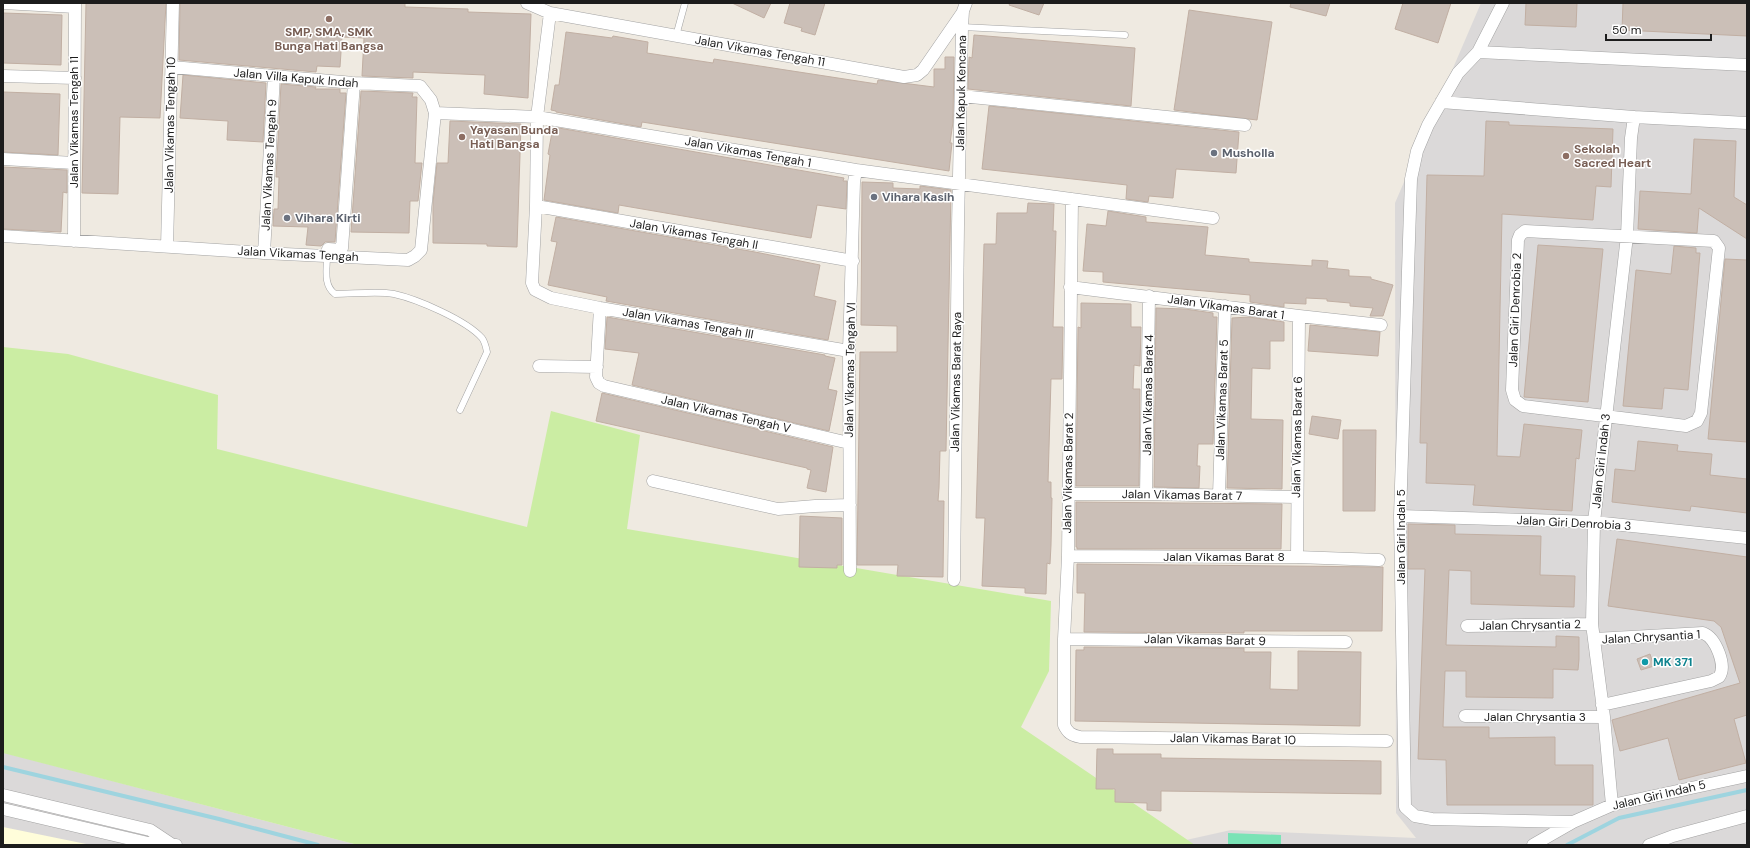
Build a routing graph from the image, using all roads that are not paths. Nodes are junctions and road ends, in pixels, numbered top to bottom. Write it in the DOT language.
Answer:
graph roads {
  1 [pos="3,3"];
  2 [pos="172,3"];
  3 [pos="527,3"];
  4 [pos="685,3"];
  5 [pos="1503,3"];
  6 [pos="75,5"];
  7 [pos="965,7"];
  8 [pos="550,13"];
  9 [pos="962,27"];
  10 [pos="1125,35"];
  11 [pos="676,36"];
  12 [pos="1478,52"];
  13 [pos="1747,66"];
  14 [pos="172,67"];
  15 [pos="3,76"];
  16 [pos="274,76"];
  17 [pos="75,78"];
  18 [pos="354,83"];
  19 [pos="420,86"];
  20 [pos="961,96"];
  21 [pos="1441,102"];
  22 [pos="434,113"];
  23 [pos="537,117"];
  24 [pos="1634,117"];
  25 [pos="1747,123"];
  26 [pos="1246,125"];
  27 [pos="3,158"];
  28 [pos="74,163"];
  29 [pos="856,170"];
  30 [pos="958,184"];
  31 [pos="1072,199"];
  32 [pos="536,206"];
  33 [pos="1213,218"];
  34 [pos="3,236"];
  35 [pos="1627,236"];
  36 [pos="74,241"];
  37 [pos="167,247"];
  38 [pos="323,252"];
  39 [pos="264,253"];
  40 [pos="853,261"];
  41 [pos="1070,287"];
  42 [pos="1149,296"];
  43 [pos="1225,306"];
  44 [pos="600,308"];
  45 [pos="1299,316"];
  46 [pos="1381,324"];
  47 [pos="849,351"];
  48 [pos="539,366"];
  49 [pos="597,367"];
  50 [pos="460,410"];
  51 [pos="1606,415"];
  52 [pos="849,442"];
  53 [pos="653,481"];
  54 [pos="1068,494"];
  55 [pos="1146,494"];
  56 [pos="1219,495"];
  57 [pos="1296,497"];
  58 [pos="850,505"];
  59 [pos="1400,516"];
  60 [pos="1594,522"];
  61 [pos="1747,538"];
  62 [pos="1068,556"];
  63 [pos="1297,557"];
  64 [pos="1379,560"];
  65 [pos="850,570"];
  66 [pos="954,580"];
  67 [pos="1592,624"];
  68 [pos="1467,626"];
  69 [pos="1064,639"];
  70 [pos="1594,639"];
  71 [pos="1346,642"];
  72 [pos="1603,711"];
  73 [pos="1465,716"];
  74 [pos="1080,738"];
  75 [pos="1387,741"];
  76 [pos="1747,776"];
  77 [pos="3,794"];
  78 [pos="1612,805"];
  79 [pos="3,809"];
  80 [pos="1747,816"];
  81 [pos="1573,822"];
  82 [pos="142,828"];
  83 [pos="138,843"];
  84 [pos="173,844"];
  85 [pos="1534,845"];
  86 [pos="1649,845"];
  1 -- 6 [label="street"];
  2 -- 14 [label="street, Jalan Vikamas Tengah 10"];
  3 -- 8 [label="street, Jalan Vikamas Tengah 11"];
  4 -- 11 [label="lane"];
  5 -- 12 [label="street, Jalan Giri Indah 5"];
  6 -- 17 [label="street, Jalan Vikamas Tengah 11"];
  7 -- 9 [label="street, Jalan Kapuk Kencana"];
  7 -- 11 [label="street, Jalan Vikamas Tengah 11"];
  8 -- 11 [label="street, Jalan Vikamas Tengah 11"];
  8 -- 23 [label="street"];
  9 -- 10 [label="lane"];
  9 -- 20 [label="street, Jalan Kapuk Kencana"];
  12 -- 13 [label="street"];
  12 -- 21 [label="street, Jalan Giri Indah 5"];
  14 -- 16 [label="street, Jalan Villa Kapuk Indah"];
  14 -- 37 [label="street, Jalan Vikamas Tengah 10"];
  15 -- 17 [label="street"];
  16 -- 18 [label="street, Jalan Villa Kapuk Indah"];
  16 -- 39 [label="street, Jalan Vikamas Tengah 9"];
  17 -- 28 [label="street, Jalan Vikamas Tengah 11"];
  18 -- 19 [label="street, Jalan Villa Kapuk Indah"];
  18 -- 38 [label="street"];
  19 -- 22 [label="street, Jalan Vikamas Tengah"];
  20 -- 26 [label="street"];
  20 -- 30 [label="street, Jalan Kapuk Kencana"];
  21 -- 24 [label="street"];
  21 -- 59 [label="street, Jalan Giri Indah 5"];
  22 -- 23 [label="street, Jalan Vikamas Tengah 1"];
  22 -- 38 [label="street, Jalan Vikamas Tengah"];
  23 -- 29 [label="street, Jalan Vikamas Tengah 1"];
  23 -- 32 [label="street"];
  24 -- 25 [label="street"];
  24 -- 35 [label="street, Jalan Giri Indah 3"];
  27 -- 28 [label="street"];
  28 -- 36 [label="street, Jalan Vikamas Tengah 11"];
  29 -- 30 [label="street, Jalan Vikamas Tengah 1"];
  29 -- 40 [label="street, Jalan Vikamas Tengah VI"];
  30 -- 31 [label="street"];
  30 -- 66 [label="street, Jalan Vikamas Barat Raya"];
  31 -- 33 [label="street"];
  31 -- 41 [label="street, Jalan Vikamas Barat 2"];
  32 -- 40 [label="street, Jalan Vikamas Tengah II"];
  32 -- 44 [label="street, Jalan Vikamas Tengah III"];
  34 -- 36 [label="street, Jalan Vikamas Tengah"];
  35 -- 51 [label="street, Jalan Giri Indah 3"];
  35 -- 51 [label="street"];
  35 -- 51 [label="street, Jalan Giri Denrobia 2"];
  36 -- 37 [label="street, Jalan Vikamas Tengah"];
  37 -- 39 [label="street, Jalan Vikamas Tengah"];
  38 -- 39 [label="street, Jalan Vikamas Tengah"];
  38 -- 50 [label="lane"];
  40 -- 47 [label="street, Jalan Vikamas Tengah VI"];
  41 -- 42 [label="street, Jalan Vikamas Barat 1"];
  41 -- 54 [label="street, Jalan Vikamas Barat 2"];
  42 -- 43 [label="street, Jalan Vikamas Barat 1"];
  42 -- 55 [label="street, Jalan Vikamas Barat 4"];
  43 -- 45 [label="street, Jalan Vikamas Barat 1"];
  43 -- 56 [label="street, Jalan Vikamas Barat 5"];
  44 -- 47 [label="street, Jalan Vikamas Tengah III"];
  44 -- 49 [label="street"];
  45 -- 46 [label="street, Jalan Vikamas Barat 1"];
  45 -- 57 [label="street, Jalan Vikamas Barat 6"];
  47 -- 52 [label="street, Jalan Vikamas Tengah VI"];
  48 -- 49 [label="street"];
  49 -- 52 [label="street, Jalan Vikamas Tengah V"];
  51 -- 60 [label="street, Jalan Giri Indah 3"];
  52 -- 58 [label="street, Jalan Vikamas Tengah VI"];
  53 -- 58 [label="street"];
  54 -- 55 [label="street, Jalan Vikamas Barat 7"];
  54 -- 62 [label="street, Jalan Vikamas Barat 2"];
  55 -- 56 [label="street, Jalan Vikamas Barat 7"];
  56 -- 57 [label="street, Jalan Vikamas Barat 7"];
  57 -- 63 [label="street, Jalan Vikamas Barat 6"];
  58 -- 65 [label="street, Jalan Vikamas Tengah VI"];
  59 -- 60 [label="street, Jalan Giri Denrobia 3"];
  59 -- 81 [label="street, Jalan Giri Indah 5"];
  60 -- 61 [label="street, Jalan Giri Denrobia 3"];
  60 -- 67 [label="street, Jalan Giri Indah 3"];
  62 -- 63 [label="street, Jalan Vikamas Barat 8"];
  62 -- 69 [label="street, Jalan Vikamas Barat 2"];
  63 -- 64 [label="street, Jalan Vikamas Barat 8"];
  67 -- 68 [label="street, Jalan Chrysantia 2"];
  67 -- 70 [label="street, Jalan Giri Indah 3"];
  69 -- 71 [label="street, Jalan Vikamas Barat 9"];
  69 -- 74 [label="street, Jalan Vikamas Barat 2"];
  70 -- 72 [label="street, Jalan Giri Indah 3"];
  70 -- 72 [label="street, Jalan Chrysantia 1"];
  72 -- 73 [label="street, Jalan Chrysantia 3"];
  72 -- 78 [label="street, Jalan Giri Indah 3"];
  74 -- 75 [label="street, Jalan Vikamas Barat 10"];
  76 -- 78 [label="street, Jalan Giri Indah 5"];
  77 -- 82 [label="street"];
  78 -- 81 [label="street, Jalan Giri Indah 5"];
  79 -- 83 [label="street"];
  80 -- 86 [label="street"];
  81 -- 85 [label="street, Jalan Giri Indah 5"];
  82 -- 83 [label="lane"];
  82 -- 84 [label="street"];
  83 -- 84 [label="street"];
}
